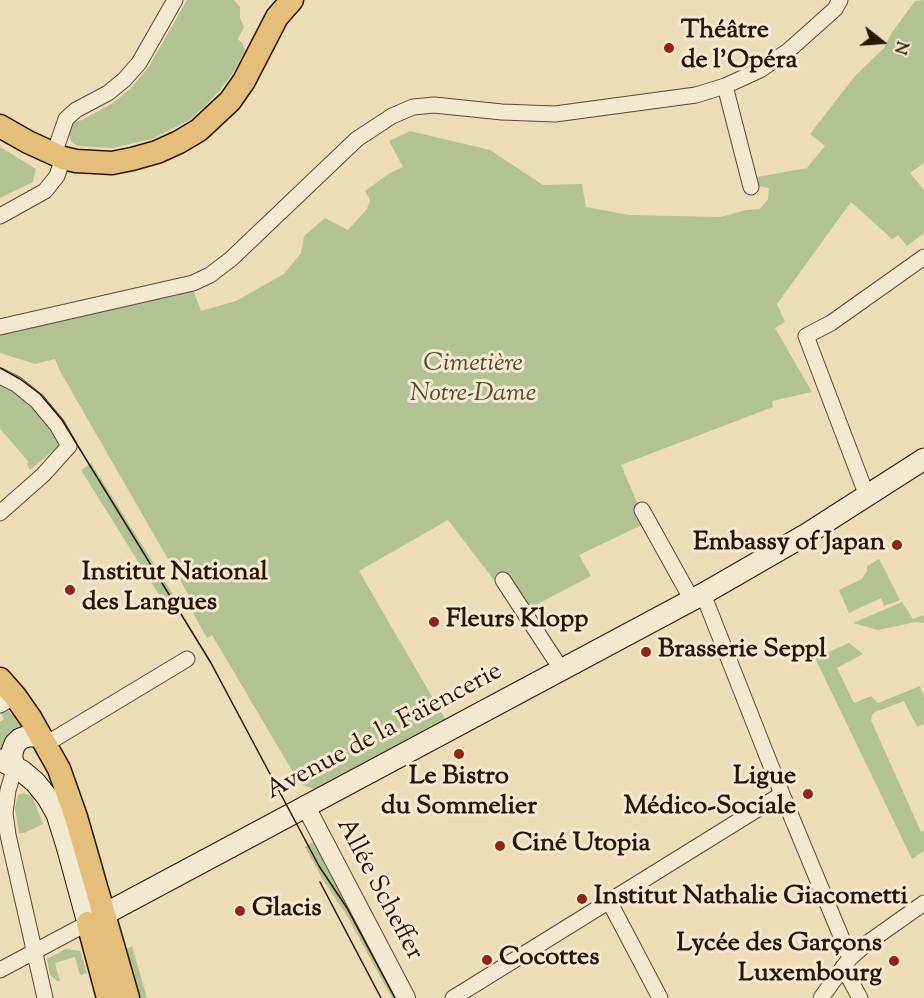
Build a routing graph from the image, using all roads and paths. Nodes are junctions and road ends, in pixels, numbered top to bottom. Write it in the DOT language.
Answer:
graph roads {
  1 [pos="175,0"];
  2 [pos="292,0"];
  3 [pos="840,0"];
  4 [pos="725,86"];
  5 [pos="0,126"];
  6 [pos="58,156"];
  7 [pos="751,187"];
  8 [pos="0,216"];
  9 [pos="924,257"];
  10 [pos="0,327"];
  11 [pos="0,376"];
  12 [pos="924,459"];
  13 [pos="867,496"];
  14 [pos="642,510"];
  15 [pos="0,513"];
  16 [pos="503,580"];
  17 [pos="697,597"];
  18 [pos="187,659"];
  19 [pos="561,669"];
  20 [pos="5,693"];
  21 [pos="46,744"];
  22 [pos="13,766"];
  23 [pos="782,794"];
  24 [pos="306,805"];
  25 [pos="609,902"];
  26 [pos="924,903"];
  27 [pos="96,918"];
  28 [pos="34,951"];
  29 [pos="847,962"];
  30 [pos="0,970"];
  31 [pos="117,992"];
  32 [pos="45,998"];
  33 [pos="406,998"];
  34 [pos="453,998"];
  35 [pos="660,998"];
  36 [pos="821,998"];
  37 [pos="860,998"];
  1 -- 6 [label="street"];
  2 -- 6 [label="main road"];
  3 -- 4 [label="street"];
  4 -- 7 [label="street"];
  4 -- 10 [label="street"];
  5 -- 6 [label="main road"];
  6 -- 8 [label="street"];
  9 -- 13 [label="street"];
  11 -- 15 [label="street"];
  12 -- 13 [label="main road, Avenue de la Faïencerie"];
  13 -- 17 [label="main road, Avenue de la Faïencerie"];
  14 -- 17 [label="street"];
  16 -- 19 [label="street"];
  17 -- 19 [label="main road, Avenue de la Faïencerie"];
  17 -- 23 [label="street"];
  18 -- 21 [label="street"];
  19 -- 24 [label="main road, Avenue de la Faïencerie"];
  20 -- 21 [label="main road"];
  21 -- 22 [label="main road"];
  21 -- 22 [label="main road"];
  21 -- 27 [label="main road"];
  22 -- 27 [label="main road"];
  22 -- 28 [label="street"];
  23 -- 25 [label="street"];
  23 -- 29 [label="street"];
  24 -- 27 [label="main road, Avenue de la Faïencerie"];
  24 -- 33 [label="street, Allée Scheffer"];
  25 -- 34 [label="street"];
  25 -- 35 [label="street"];
  26 -- 29 [label="street"];
  27 -- 28 [label="street"];
  27 -- 31 [label="main road"];
  28 -- 30 [label="street"];
  28 -- 32 [label="street"];
  29 -- 36 [label="street"];
  29 -- 37 [label="street"];
}
